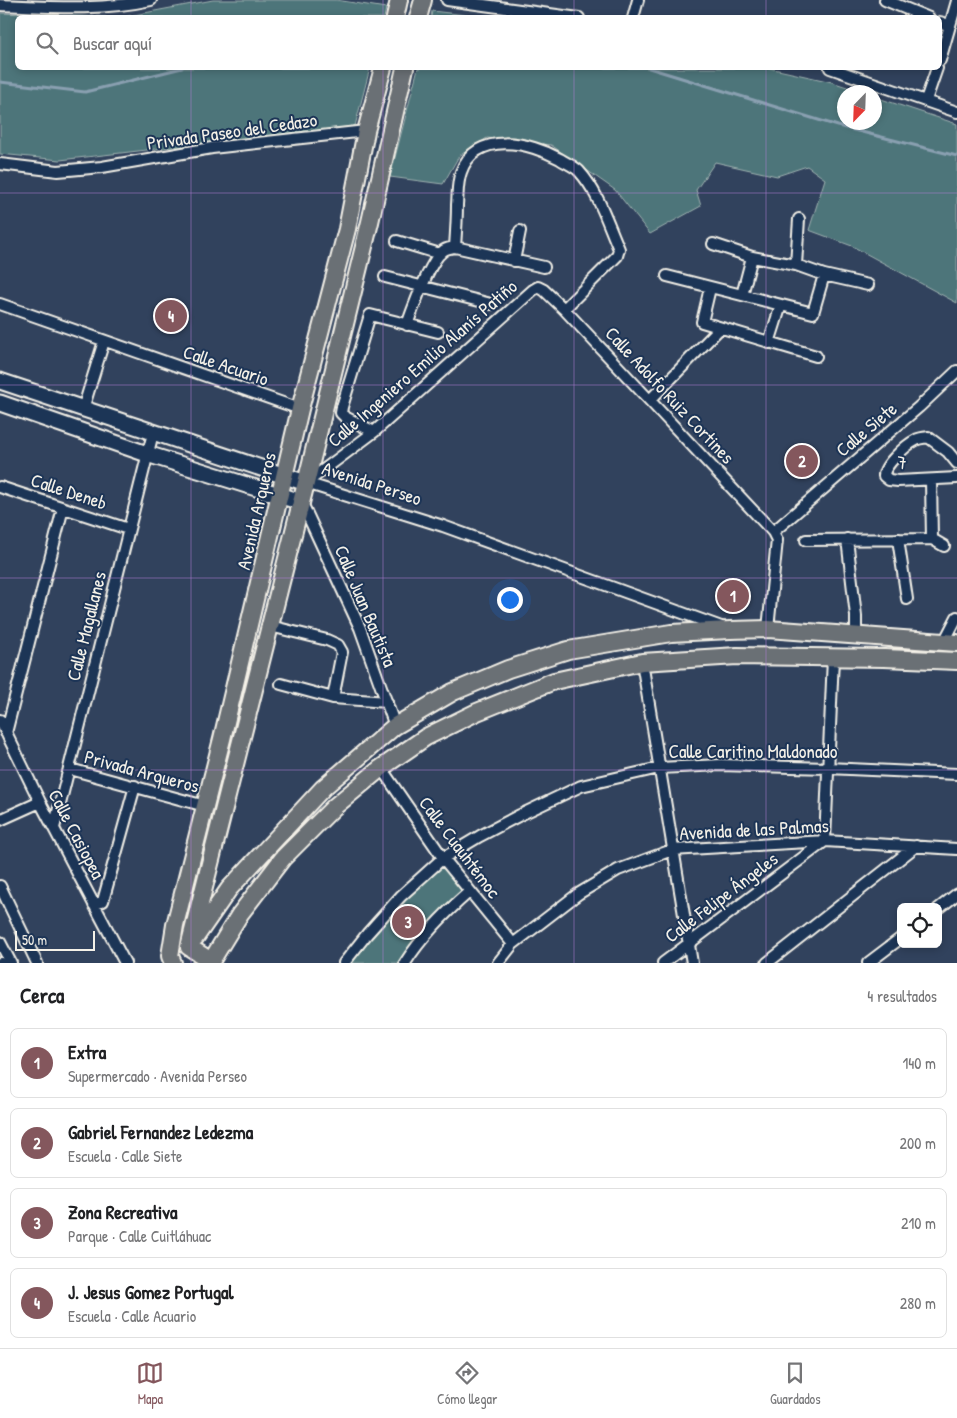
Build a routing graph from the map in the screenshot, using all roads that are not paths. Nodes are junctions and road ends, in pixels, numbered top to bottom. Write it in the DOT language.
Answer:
graph roads {
  1 [pos="151,0"];
  2 [pos="447,0"];
  3 [pos="638,0"];
  4 [pos="886,0"];
  5 [pos="957,1"];
  6 [pos="137,2"];
  7 [pos="47,4"];
  8 [pos="0,5"];
  9 [pos="525,5"];
  10 [pos="567,15"];
  11 [pos="634,15"];
  12 [pos="922,15"];
  13 [pos="942,23"];
  14 [pos="950,26"];
  15 [pos="942,53"];
  16 [pos="836,70"];
  17 [pos="936,70"];
  18 [pos="381,72"];
  19 [pos="402,75"];
  20 [pos="926,100"];
  21 [pos="957,112"];
  22 [pos="366,131"];
  23 [pos="0,164"];
  24 [pos="799,219"];
  25 [pos="520,231"];
  26 [pos="397,241"];
  27 [pos="713,244"];
  28 [pos="455,247"];
  29 [pos="440,254"];
  30 [pos="752,257"];
  31 [pos="514,261"];
  32 [pos="796,265"];
  33 [pos="544,267"];
  34 [pos="824,275"];
  35 [pos="667,276"];
  36 [pos="385,277"];
  37 [pos="868,285"];
  38 [pos="421,286"];
  39 [pos="538,287"];
  40 [pos="710,288"];
  41 [pos="742,295"];
  42 [pos="0,304"];
  43 [pos="491,304"];
  44 [pos="781,305"];
  45 [pos="564,309"];
  46 [pos="407,325"];
  47 [pos="720,328"];
  48 [pos="438,332"];
  49 [pos="104,341"];
  50 [pos="769,343"];
  51 [pos="816,356"];
  52 [pos="957,371"];
  53 [pos="0,381"];
  54 [pos="651,400"];
  55 [pos="0,403"];
  56 [pos="83,409"];
  57 [pos="300,409"];
  58 [pos="374,432"];
  59 [pos="153,433"];
  60 [pos="147,454"];
  61 [pos="957,463"];
  62 [pos="285,476"];
  63 [pos="957,478"];
  64 [pos="931,480"];
  65 [pos="306,483"];
  66 [pos="0,487"];
  67 [pos="280,496"];
  68 [pos="301,502"];
  69 [pos="63,508"];
  70 [pos="128,529"];
  71 [pos="773,532"];
  72 [pos="847,539"];
  73 [pos="898,539"];
  74 [pos="932,539"];
  75 [pos="806,540"];
  76 [pos="944,546"];
  77 [pos="907,599"];
  78 [pos="957,618"];
  79 [pos="270,626"];
  80 [pos="768,629"];
  81 [pos="730,630"];
  82 [pos="856,635"];
  83 [pos="951,643"];
  84 [pos="833,658"];
  85 [pos="642,662"];
  86 [pos="957,662"];
  87 [pos="281,684"];
  88 [pos="334,698"];
  89 [pos="387,702"];
  90 [pos="0,720"];
  91 [pos="395,726"];
  92 [pos="6,733"];
  93 [pos="381,768"];
  94 [pos="659,768"];
  95 [pos="828,768"];
  96 [pos="70,769"];
  97 [pos="957,774"];
  98 [pos="135,786"];
  99 [pos="40,802"];
  100 [pos="205,806"];
  101 [pos="0,820"];
  102 [pos="54,828"];
  103 [pos="825,841"];
  104 [pos="916,846"];
  105 [pos="957,848"];
  106 [pos="672,850"];
  107 [pos="443,858"];
  108 [pos="0,886"];
  109 [pos="469,892"];
  110 [pos="957,894"];
  111 [pos="94,905"];
  112 [pos="942,906"];
  113 [pos="897,941"];
  114 [pos="0,942"];
  115 [pos="688,943"];
  116 [pos="513,944"];
  117 [pos="189,947"];
  118 [pos="211,962"];
  119 [pos="11,963"];
  120 [pos="37,963"];
  121 [pos="125,963"];
  122 [pos="173,963"];
  123 [pos="180,963"];
  124 [pos="344,963"];
  125 [pos="405,963"];
  126 [pos="498,963"];
  127 [pos="663,963"];
  128 [pos="692,963"];
  129 [pos="768,963"];
  130 [pos="868,963"];
  1 -- 6 [label="street"];
  2 -- 9 [label="street"];
  3 -- 11 [label="street"];
  4 -- 12 [label="street"];
  5 -- 14 [label="street"];
  6 -- 7 [label="street"];
  7 -- 8 [label="street"];
  9 -- 10 [label="street"];
  13 -- 14 [label="street"];
  14 -- 15 [label="street"];
  16 -- 20 [label="street"];
  17 -- 20 [label="street"];
  18 -- 22 [label="main road, Avenida Arqueros"];
  19 -- 65 [label="main road"];
  20 -- 21 [label="street"];
  22 -- 23 [label="street, Privada Paseo del Cedazo"];
  22 -- 57 [label="main road, Avenida Arqueros"];
  24 -- 32 [label="street"];
  25 -- 31 [label="street"];
  26 -- 29 [label="street"];
  27 -- 30 [label="street"];
  28 -- 29 [label="street"];
  28 -- 31 [label="street"];
  28 -- 45 [label="street"];
  29 -- 38 [label="street"];
  30 -- 32 [label="street"];
  30 -- 41 [label="street"];
  31 -- 33 [label="street"];
  32 -- 34 [label="street"];
  34 -- 37 [label="street"];
  34 -- 44 [label="street"];
  35 -- 40 [label="street"];
  36 -- 38 [label="street"];
  38 -- 43 [label="street"];
  38 -- 46 [label="street"];
  39 -- 45 [label="street, Calle Adolfo Ruiz Cortines"];
  39 -- 58 [label="street, Calle Ingeniero Emilio Alanís Patiño"];
  40 -- 41 [label="street"];
  40 -- 47 [label="street"];
  41 -- 44 [label="street"];
  42 -- 49 [label="street, Calle Acuario"];
  44 -- 50 [label="street"];
  45 -- 54 [label="street, Calle Adolfo Ruiz Cortines"];
  46 -- 48 [label="street"];
  46 -- 58 [label="street"];
  47 -- 50 [label="street"];
  47 -- 54 [label="street"];
  49 -- 56 [label="street"];
  49 -- 57 [label="street, Calle Acuario"];
  50 -- 51 [label="street"];
  52 -- 71 [label="street, Calle Siete"];
  53 -- 56 [label="main road, Avenida Perseo"];
  54 -- 71 [label="street, Calle Adolfo Ruiz Cortines"];
  55 -- 60 [label="main road"];
  56 -- 59 [label="main road, Avenida Perseo"];
  57 -- 62 [label="main road, Avenida Arqueros"];
  58 -- 65 [label="street, Calle Ingeniero Emilio Alanís Patiño"];
  59 -- 60 [label="street, Calle Magallanes"];
  59 -- 62 [label="main road, Avenida Perseo"];
  60 -- 67 [label="main road"];
  60 -- 70 [label="street, Calle Magallanes"];
  61 -- 64 [label="street, 7"];
  62 -- 65 [label="main road, Avenida Perseo"];
  62 -- 67 [label="main road, Avenida Arqueros"];
  63 -- 64 [label="street, 7"];
  64 -- 74 [label="street, 7"];
  65 -- 68 [label="main road"];
  65 -- 81 [label="street, Avenida Perseo"];
  66 -- 69 [label="street, Calle Deneb"];
  67 -- 68 [label="main road"];
  67 -- 100 [label="main road, Avenida Arqueros"];
  68 -- 79 [label="main road"];
  68 -- 89 [label="street, Calle Juan Bautista"];
  69 -- 70 [label="street, Calle Deneb"];
  69 -- 92 [label="street"];
  70 -- 96 [label="street, Calle Magallanes"];
  71 -- 80 [label="street"];
  72 -- 73 [label="street"];
  72 -- 75 [label="street"];
  72 -- 82 [label="street"];
  73 -- 74 [label="street"];
  73 -- 77 [label="street"];
  74 -- 76 [label="street"];
  78 -- 83 [label="street"];
  79 -- 88 [label="street"];
  79 -- 117 [label="main road"];
  80 -- 81 [label="main road"];
  80 -- 82 [label="main road"];
  81 -- 91 [label="main road"];
  82 -- 83 [label="main road"];
  84 -- 85 [label="main road"];
  84 -- 86 [label="main road"];
  84 -- 95 [label="street"];
  85 -- 93 [label="main road"];
  85 -- 94 [label="street"];
  87 -- 88 [label="street"];
  88 -- 89 [label="street"];
  89 -- 91 [label="street, Calle Juan Bautista"];
  90 -- 92 [label="street, Calle Casiopea"];
  91 -- 117 [label="main road"];
  92 -- 99 [label="street, Calle Casiopea"];
  93 -- 107 [label="street, Calle Cuauhtémoc"];
  93 -- 118 [label="main road"];
  94 -- 95 [label="street, Calle Caritino Maldonado"];
  94 -- 106 [label="street"];
  94 -- 107 [label="street, Calle Caritino Maldonado"];
  95 -- 97 [label="street, Calle Caritino Maldonado"];
  95 -- 103 [label="street"];
  96 -- 98 [label="street, Privada Arqueros"];
  96 -- 102 [label="street, Calle Magallanes"];
  98 -- 100 [label="street, Privada Arqueros"];
  98 -- 111 [label="street"];
  99 -- 101 [label="street"];
  99 -- 102 [label="street, Calle Casiopea"];
  100 -- 122 [label="main road, Avenida Arqueros"];
  102 -- 111 [label="street, Calle Casiopea"];
  103 -- 104 [label="street, Avenida de las Palmas"];
  103 -- 106 [label="street, Avenida de las Palmas"];
  103 -- 115 [label="street, Calle Felipe Ángeles"];
  104 -- 105 [label="street, Avenida de las Palmas"];
  104 -- 129 [label="street"];
  106 -- 115 [label="street"];
  106 -- 116 [label="street, Avenida de las Palmas"];
  107 -- 109 [label="street, Calle Cuauhtémoc"];
  107 -- 124 [label="street, Calle Caritino Maldonado"];
  108 -- 120 [label="street"];
  109 -- 116 [label="street, Calle Cuauhtémoc"];
  109 -- 125 [label="street"];
  110 -- 112 [label="street"];
  111 -- 121 [label="street, Calle Casiopea"];
  113 -- 130 [label="street"];
  114 -- 119 [label="street"];
  115 -- 127 [label="street, Calle Felipe Ángeles"];
  115 -- 128 [label="street"];
  116 -- 126 [label="street, Avenida de las Palmas"];
  117 -- 118 [label="main road"];
  117 -- 123 [label="main road"];
}
